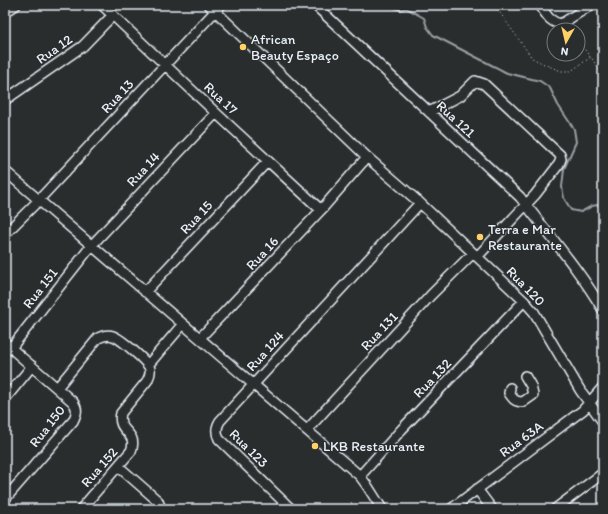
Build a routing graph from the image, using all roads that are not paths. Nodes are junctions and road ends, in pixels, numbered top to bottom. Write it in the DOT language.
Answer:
graph roads {
  1 [pos="16,5"];
  2 [pos="102,5"];
  3 [pos="315,5"];
  4 [pos="540,5"];
  5 [pos="591,5"];
  6 [pos="215,7"];
  7 [pos="5,12"];
  8 [pos="113,15"];
  9 [pos="165,65"];
  10 [pos="5,100"];
  11 [pos="429,112"];
  12 [pos="216,113"];
  13 [pos="367,157"];
  14 [pos="268,161"];
  15 [pos="5,172"];
  16 [pos="39,200"];
  17 [pos="420,203"];
  18 [pos="526,205"];
  19 [pos="321,210"];
  20 [pos="5,234"];
  21 [pos="92,245"];
  22 [pos="475,255"];
  23 [pos="146,292"];
  24 [pos="524,301"];
  25 [pos="603,310"];
  26 [pos="183,324"];
  27 [pos="200,338"];
  28 [pos="8,345"];
  29 [pos="148,365"];
  30 [pos="32,366"];
  31 [pos="525,376"];
  32 [pos="253,385"];
  33 [pos="57,388"];
  34 [pos="510,388"];
  35 [pos="603,389"];
  36 [pos="5,399"];
  37 [pos="590,404"];
  38 [pos="603,422"];
  39 [pos="307,430"];
  40 [pos="118,466"];
  41 [pos="603,473"];
  42 [pos="360,476"];
  43 [pos="477,489"];
  44 [pos="5,499"];
  45 [pos="81,509"];
  46 [pos="161,509"];
  47 [pos="291,509"];
  48 [pos="382,509"];
  49 [pos="451,509"];
  50 [pos="492,509"];
  51 [pos="555,509"];
  1 -- 7 [label="street"];
  2 -- 8 [label="street, Rua 17"];
  3 -- 11 [label="street, Rua 121"];
  4 -- 5 [label="street"];
  6 -- 9 [label="street, Rua 13"];
  6 -- 13 [label="street"];
  8 -- 9 [label="street, Rua 17"];
  8 -- 10 [label="street, Rua 12"];
  9 -- 12 [label="street, Rua 17"];
  9 -- 16 [label="street, Rua 13"];
  11 -- 18 [label="street, Rua 121"];
  11 -- 18 [label="street"];
  12 -- 14 [label="street, Rua 17"];
  12 -- 21 [label="street, Rua 14"];
  13 -- 17 [label="street, Rua 120"];
  13 -- 19 [label="street, Rua 16"];
  14 -- 19 [label="street, Rua 17"];
  14 -- 23 [label="street, Rua 15"];
  15 -- 16 [label="street"];
  16 -- 20 [label="street, Rua 13"];
  16 -- 21 [label="street"];
  17 -- 22 [label="street, Rua 120"];
  17 -- 32 [label="street, Rua 124"];
  18 -- 22 [label="street"];
  18 -- 25 [label="street, Rua 121"];
  19 -- 27 [label="street, Rua 16"];
  21 -- 23 [label="street"];
  21 -- 28 [label="street, Rua 151"];
  22 -- 24 [label="street, Rua 120"];
  22 -- 39 [label="street, Rua 131"];
  23 -- 26 [label="street"];
  24 -- 37 [label="street, Rua 120"];
  24 -- 42 [label="street, Rua 132"];
  26 -- 27 [label="street"];
  26 -- 29 [label="street"];
  27 -- 32 [label="street"];
  28 -- 30 [label="street, Rua 150"];
  29 -- 33 [label="street"];
  29 -- 40 [label="street, Rua 152"];
  30 -- 33 [label="street, Rua 150"];
  30 -- 36 [label="street"];
  31 -- 34 [label="street"];
  32 -- 39 [label="street, Rua 124"];
  32 -- 47 [label="street, Rua 123"];
  33 -- 44 [label="street, Rua 150"];
  35 -- 37 [label="street, Rua 63A"];
  37 -- 38 [label="street, Rua 120"];
  37 -- 43 [label="street, Rua 63A"];
  39 -- 42 [label="street, Rua 124"];
  40 -- 45 [label="street, Rua 152"];
  40 -- 46 [label="street"];
  41 -- 51 [label="street"];
  42 -- 48 [label="street, Rua 124"];
  43 -- 49 [label="street, Rua 63A"];
  43 -- 50 [label="street"];
}
